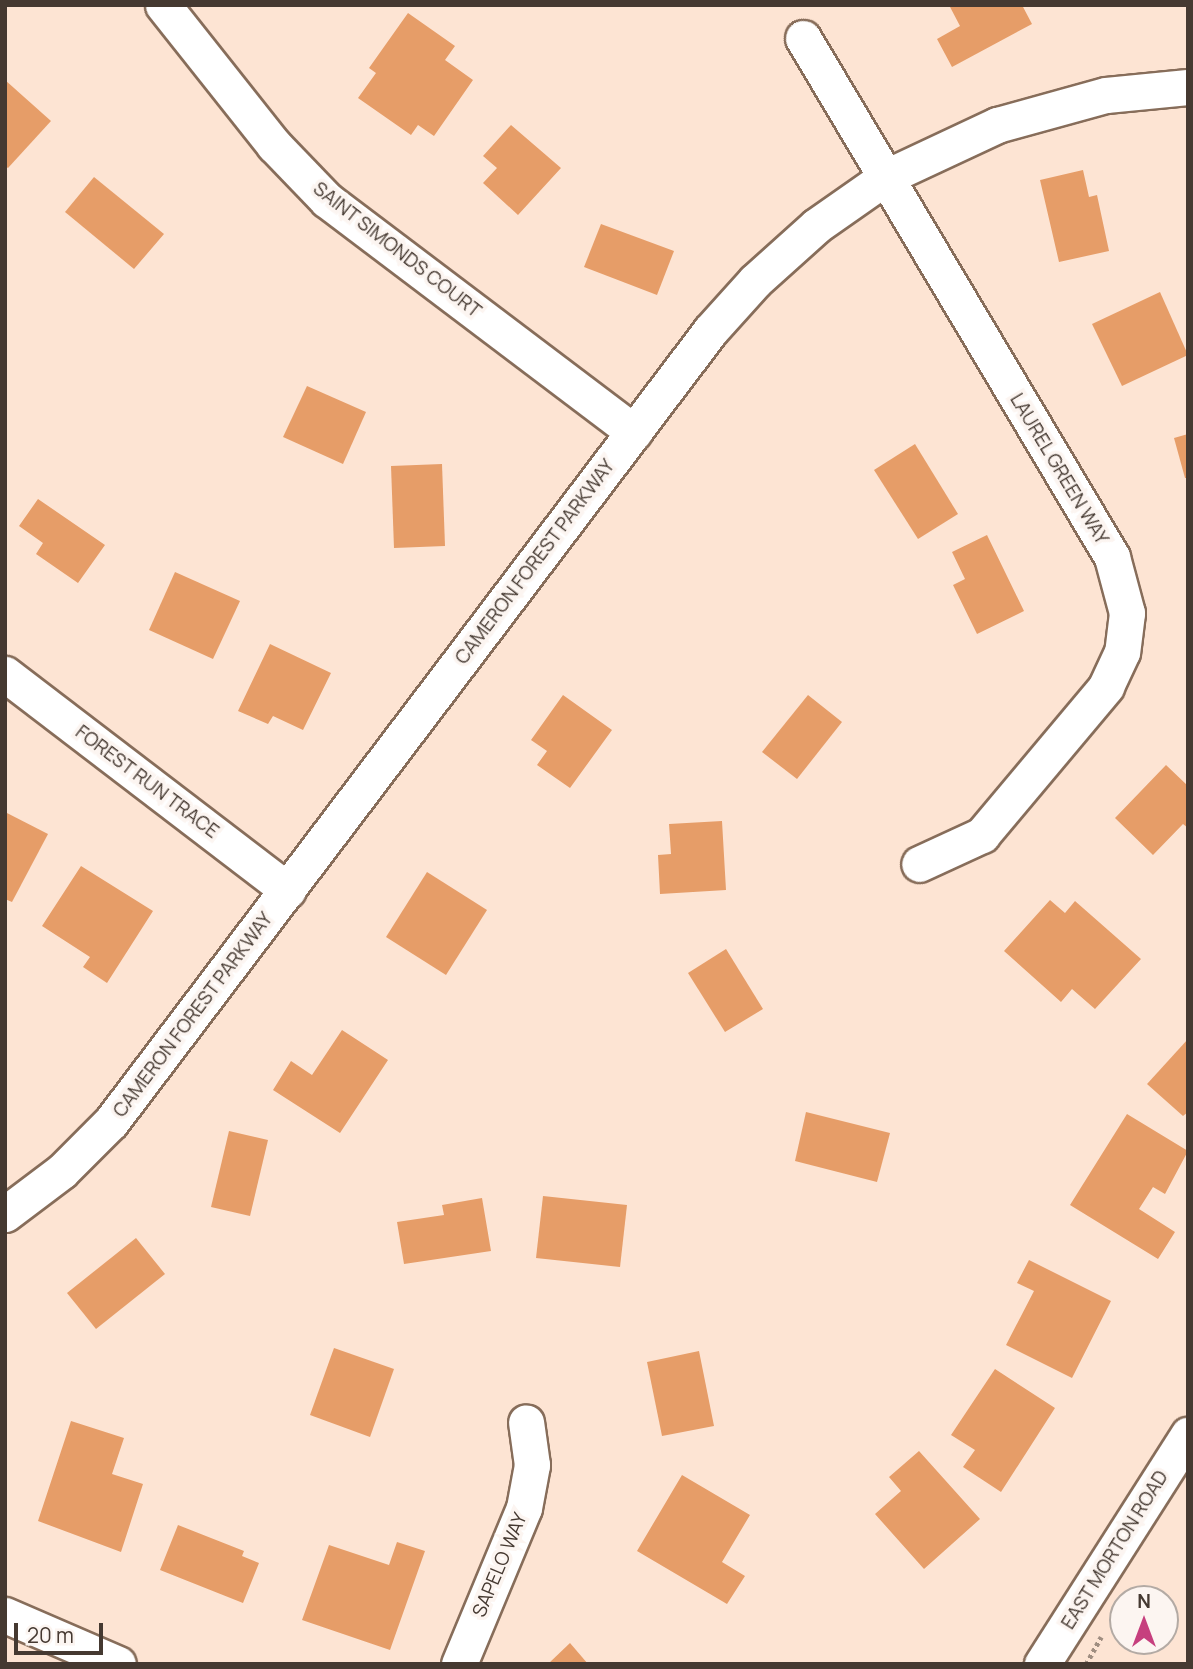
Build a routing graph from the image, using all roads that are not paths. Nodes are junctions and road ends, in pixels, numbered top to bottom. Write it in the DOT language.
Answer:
graph roads {
  1 [pos="163,5"];
  2 [pos="803,38"];
  3 [pos="1188,88"];
  4 [pos="886,177"];
  5 [pos="634,432"];
  6 [pos="5,674"];
  7 [pos="919,864"];
  8 [pos="288,890"];
  9 [pos="5,1214"];
  10 [pos="526,1422"];
  11 [pos="1188,1435"];
  12 [pos="5,1615"];
  13 [pos="118,1664"];
  14 [pos="459,1664"];
  15 [pos="1042,1664"];
  1 -- 5 [label="street, SAINT SIMONDS COURT"];
  2 -- 4 [label="street, LAUREL GREEN WAY"];
  3 -- 4 [label="street, CAMERON FOREST PARKWAY"];
  4 -- 5 [label="street, CAMERON FOREST PARKWAY"];
  4 -- 7 [label="street, LAUREL GREEN WAY"];
  5 -- 8 [label="street, CAMERON FOREST PARKWAY"];
  6 -- 8 [label="street, FOREST RUN TRACE"];
  8 -- 9 [label="street, CAMERON FOREST PARKWAY"];
  10 -- 14 [label="street, SAPELO WAY"];
  11 -- 15 [label="street, EAST MORTON ROAD"];
  12 -- 13 [label="street"];
}
